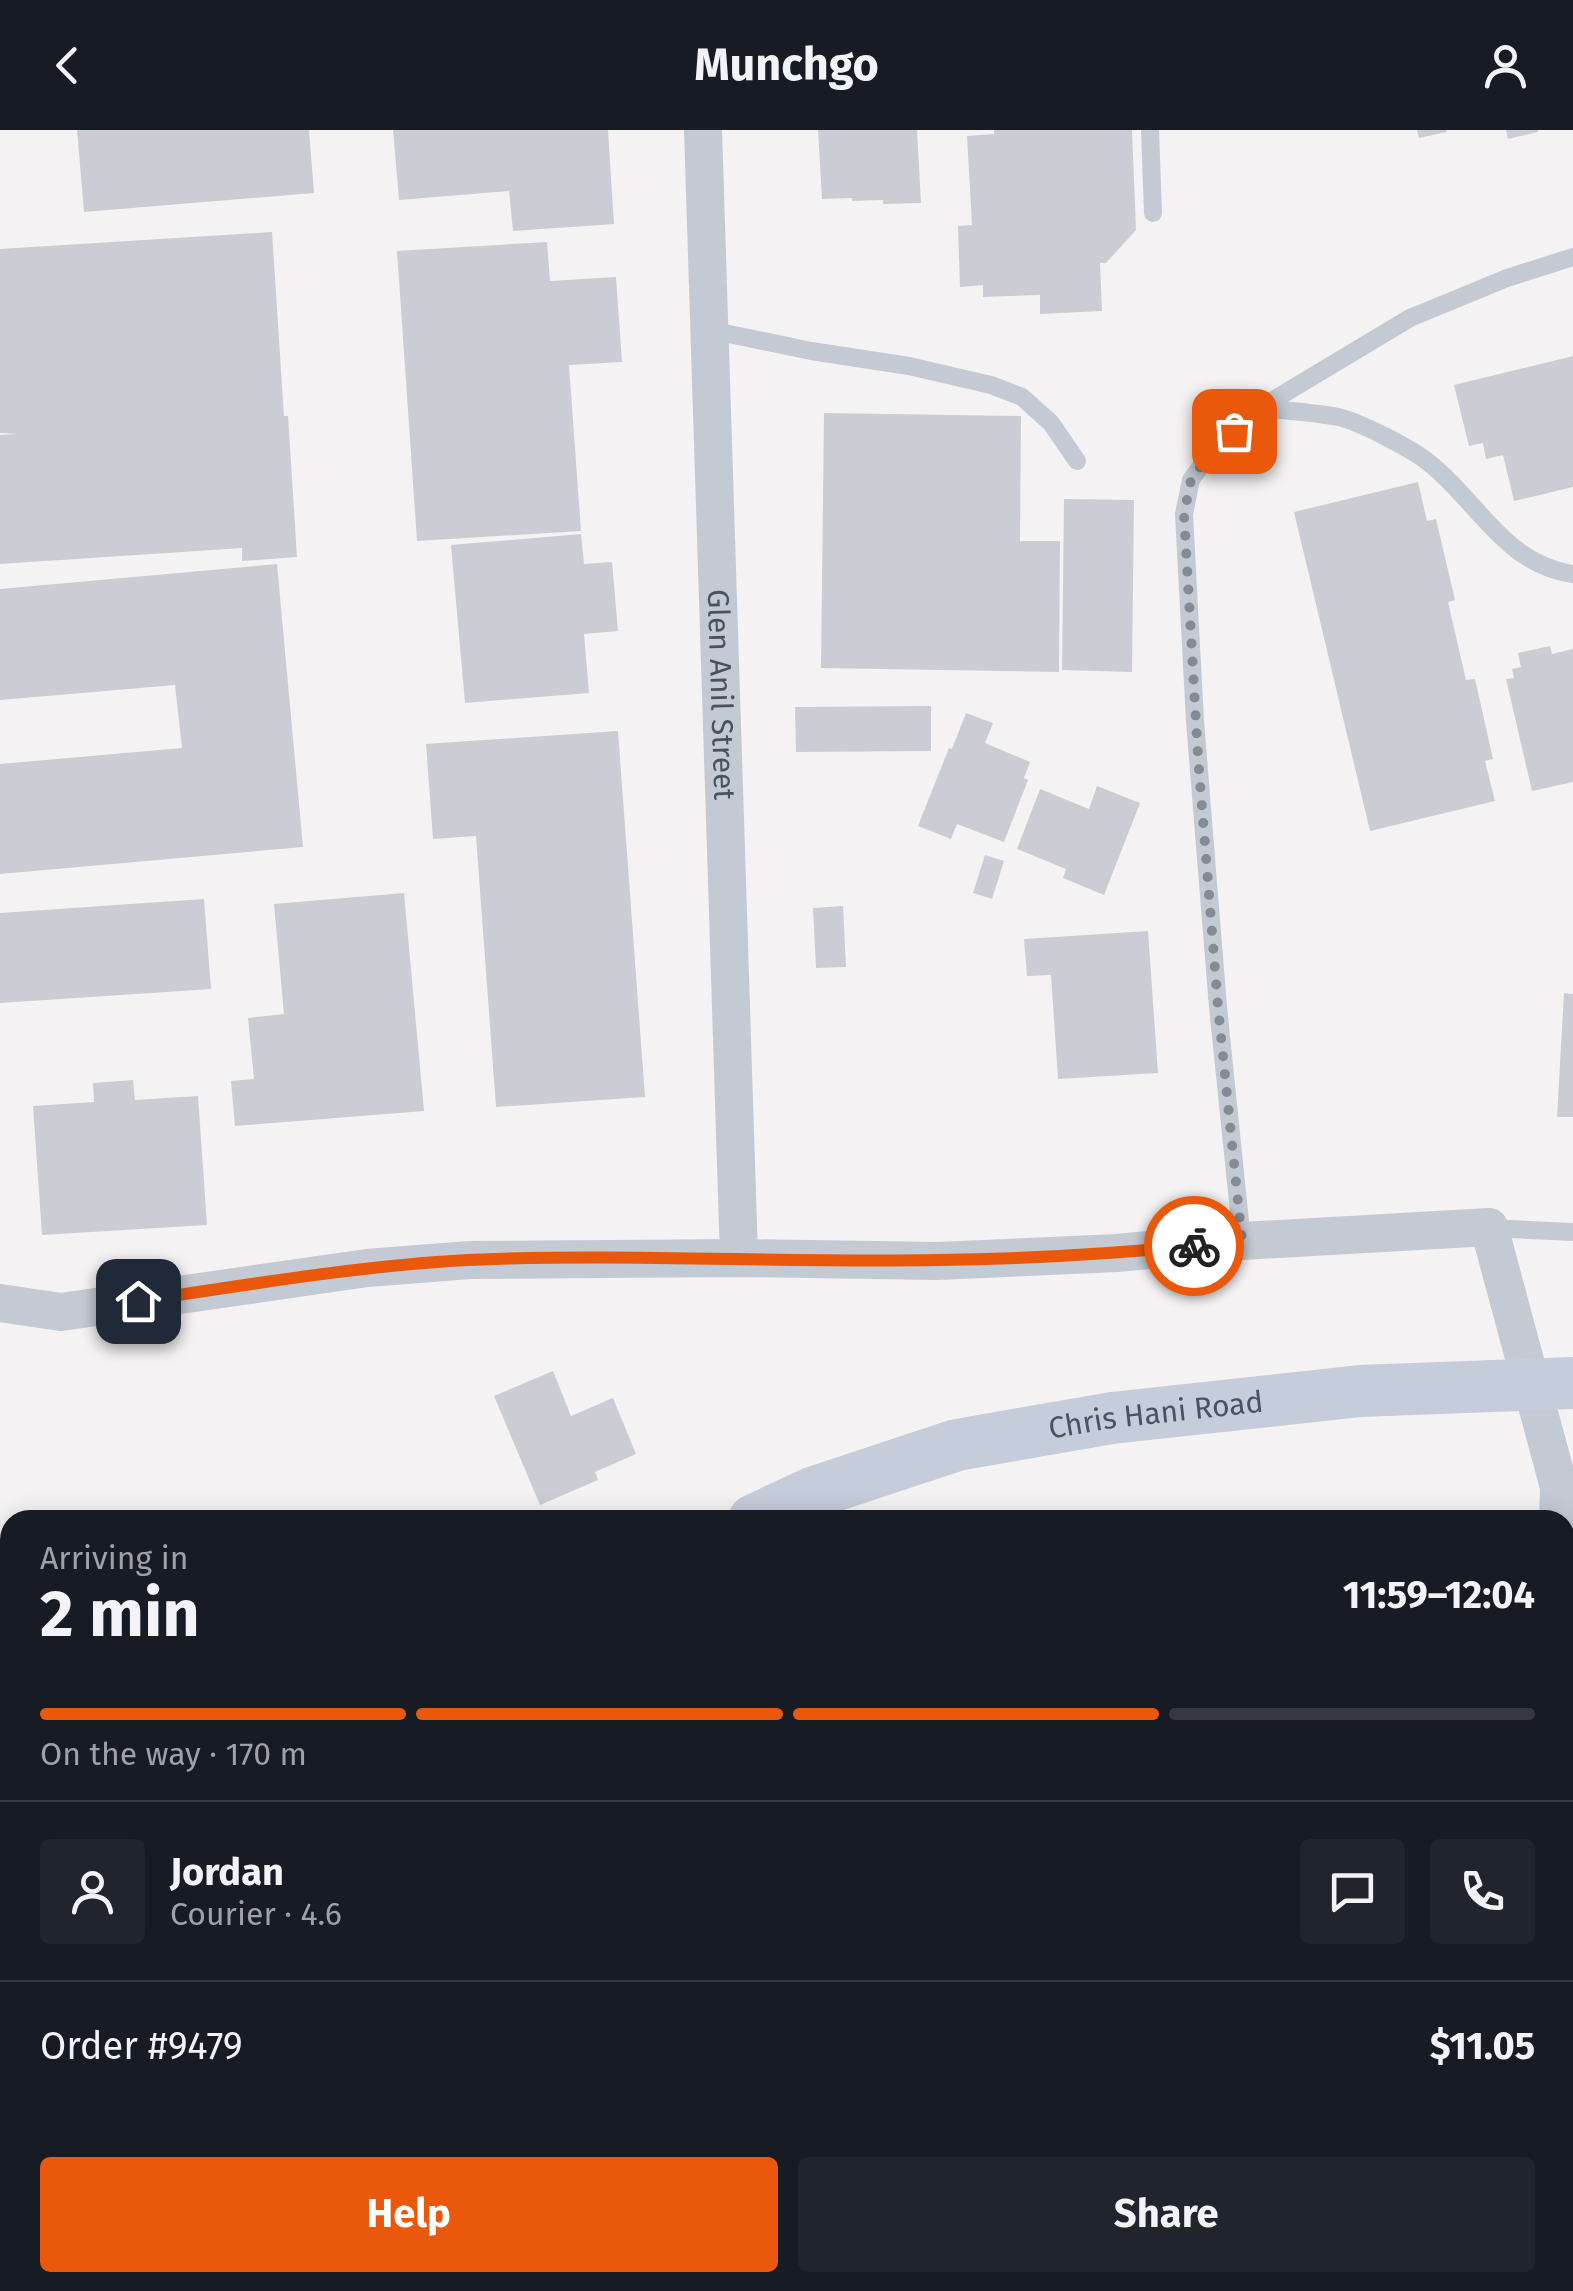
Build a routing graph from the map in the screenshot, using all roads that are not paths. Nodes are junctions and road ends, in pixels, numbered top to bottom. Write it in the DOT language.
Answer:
graph roads {
  1 [pos="704,130"];
  2 [pos="1150,130"];
  3 [pos="1153,213"];
  4 [pos="1573,257"];
  5 [pos="710,330"];
  6 [pos="1260,408"];
  7 [pos="1077,460"];
  8 [pos="1573,574"];
  9 [pos="1489,1228"];
  10 [pos="1573,1232"];
  11 [pos="1242,1241"];
  12 [pos="739,1258"];
  13 [pos="0,1303"];
  14 [pos="1552,1384"];
  15 [pos="775,1510"];
  16 [pos="1562,1510"];
  1 -- 5 [label="street, Glen Anil Street"];
  2 -- 3 [label="lane"];
  4 -- 6 [label="lane"];
  5 -- 7 [label="lane"];
  5 -- 12 [label="street, Glen Anil Street"];
  6 -- 8 [label="lane"];
  6 -- 11 [label="lane"];
  9 -- 10 [label="lane"];
  9 -- 11 [label="street"];
  9 -- 14 [label="street"];
  11 -- 12 [label="street"];
  12 -- 13 [label="street"];
  14 -- 15 [label="street, Chris Hani Road"];
  14 -- 16 [label="street"];
}
